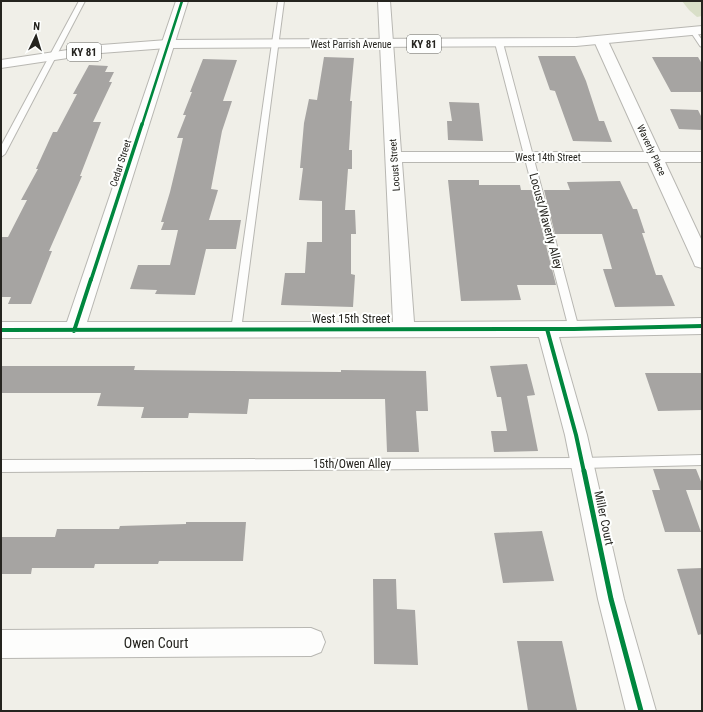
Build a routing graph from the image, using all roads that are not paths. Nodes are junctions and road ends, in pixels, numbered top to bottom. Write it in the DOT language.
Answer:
graph roads {
  1 [pos="82,1"];
  2 [pos="182,1"];
  3 [pos="281,1"];
  4 [pos="384,1"];
  5 [pos="699,31"];
  6 [pos="601,41"];
  7 [pos="274,43"];
  8 [pos="499,43"];
  9 [pos="168,44"];
  10 [pos="387,44"];
  11 [pos="702,44"];
  12 [pos="54,56"];
  13 [pos="1,64"];
  14 [pos="1,154"];
  15 [pos="394,157"];
  16 [pos="529,157"];
  17 [pos="656,157"];
  18 [pos="702,157"];
  19 [pos="702,261"];
  20 [pos="702,326"];
  21 [pos="404,329"];
  22 [pos="547,329"];
  23 [pos="574,329"];
  24 [pos="1,330"];
  25 [pos="74,330"];
  26 [pos="236,330"];
  27 [pos="702,460"];
  28 [pos="582,463"];
  29 [pos="1,466"];
  30 [pos="311,642"];
  31 [pos="1,644"];
  32 [pos="641,711"];
  1 -- 12 [label="lane"];
  2 -- 9 [label="street, Cedar Street"];
  3 -- 7 [label="lane"];
  4 -- 10 [label="street, Locust Street"];
  5 -- 6 [label="main road, West Parrish Avenue / KY 81"];
  5 -- 11 [label="lane"];
  6 -- 8 [label="main road, West Parrish Avenue / KY 81"];
  6 -- 17 [label="street, Waverly Place"];
  7 -- 9 [label="main road, West Parrish Avenue / KY 81"];
  7 -- 10 [label="main road, West Parrish Avenue / KY 81"];
  7 -- 26 [label="lane"];
  8 -- 10 [label="main road, West Parrish Avenue / KY 81"];
  8 -- 16 [label="lane, Locust/Waverly Alley"];
  9 -- 12 [label="main road, West Parrish Avenue / KY 81"];
  9 -- 25 [label="street, Cedar Street"];
  10 -- 15 [label="street, Locust Street"];
  12 -- 13 [label="main road, West Parrish Avenue / KY 81"];
  12 -- 14 [label="lane"];
  15 -- 16 [label="street, West 14th Street"];
  15 -- 21 [label="street, Locust Street"];
  16 -- 17 [label="street, West 14th Street"];
  16 -- 23 [label="lane, Locust/Waverly Alley"];
  17 -- 18 [label="street, West 14th Street"];
  17 -- 19 [label="street, Waverly Place"];
  20 -- 23 [label="street, West 15th Street"];
  21 -- 22 [label="street, West 15th Street"];
  21 -- 26 [label="street, West 15th Street"];
  22 -- 23 [label="street, West 15th Street"];
  22 -- 28 [label="street, Miller Court"];
  24 -- 25 [label="street, West 15th Street"];
  25 -- 26 [label="street, West 15th Street"];
  27 -- 28 [label="lane, 15th/Owen Alley"];
  28 -- 29 [label="lane, 15th/Owen Alley"];
  28 -- 32 [label="street, Miller Court"];
  30 -- 31 [label="street, Owen Court"];
}
